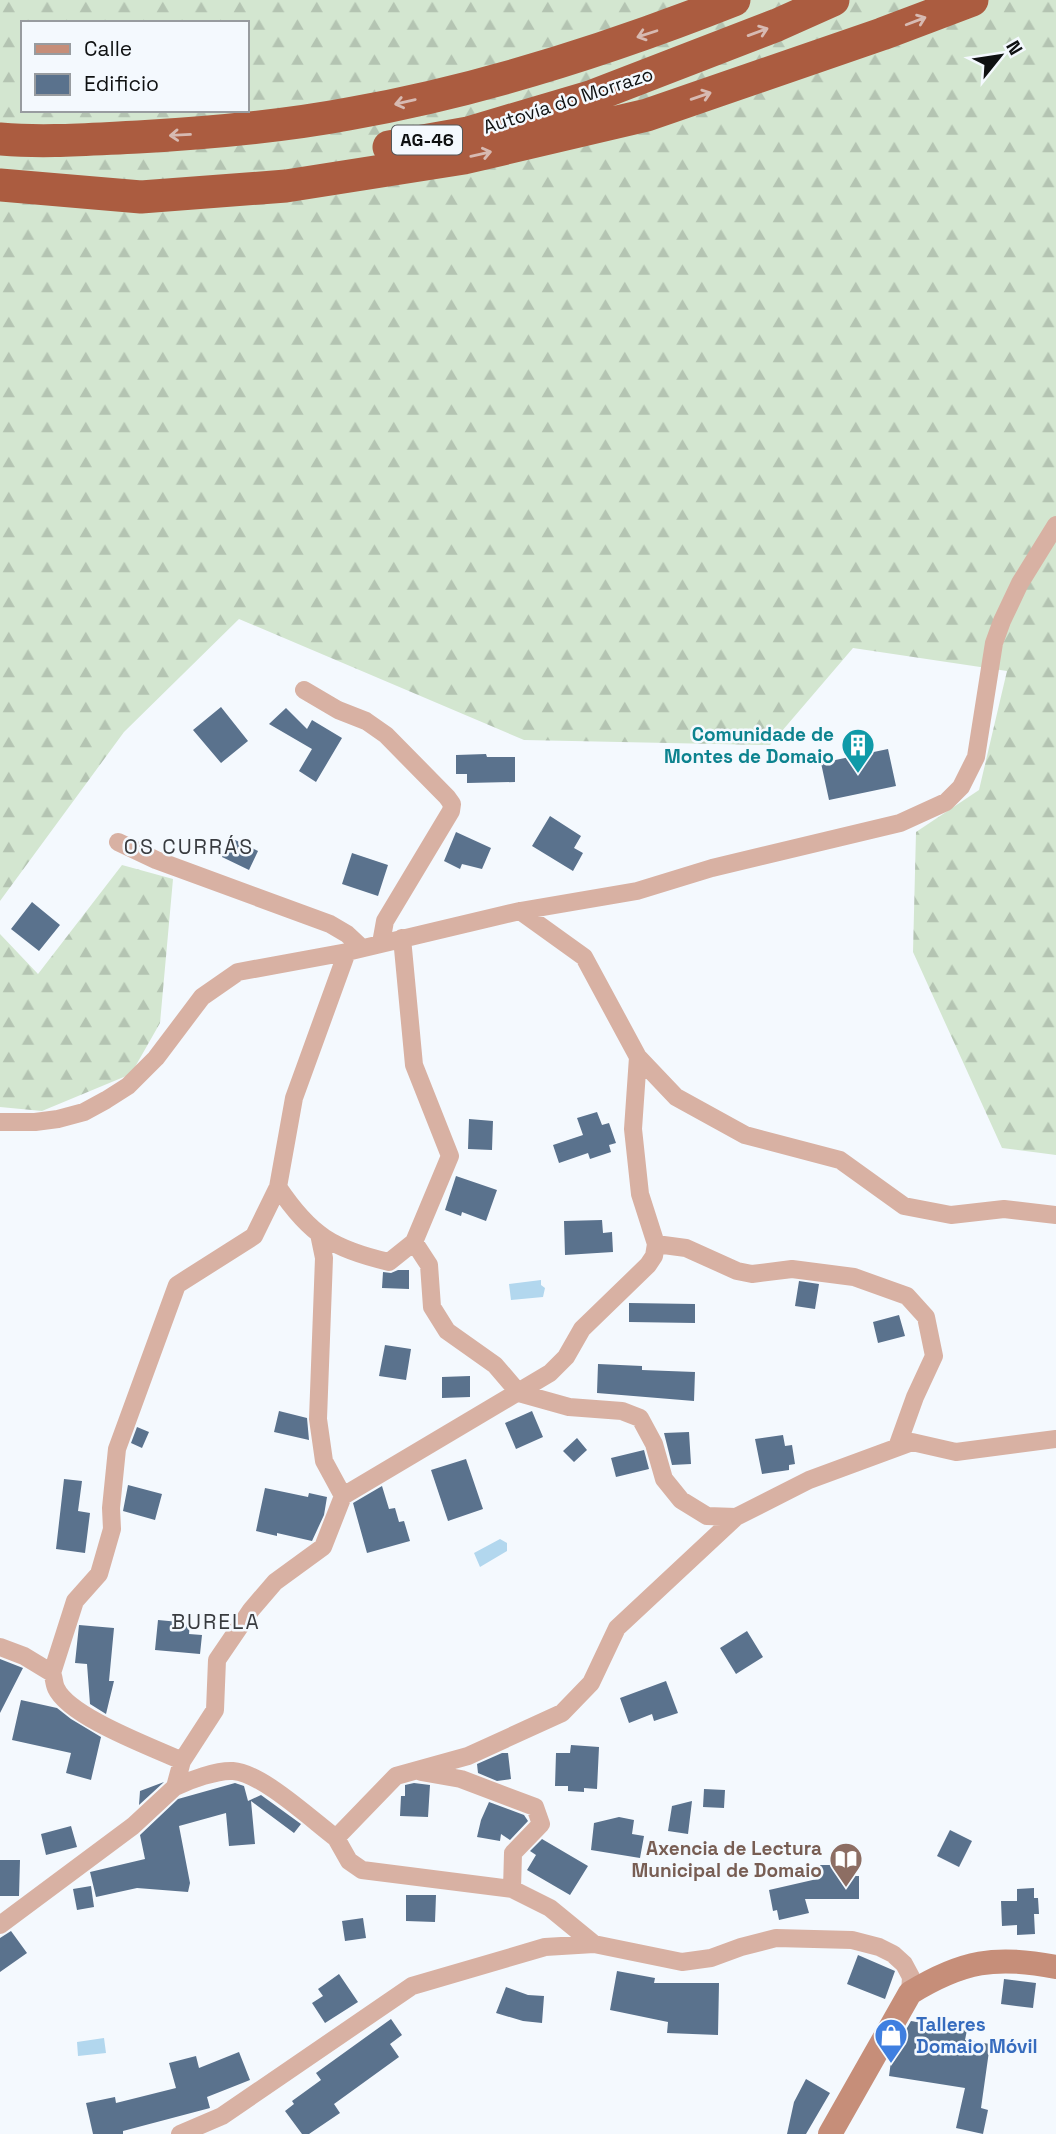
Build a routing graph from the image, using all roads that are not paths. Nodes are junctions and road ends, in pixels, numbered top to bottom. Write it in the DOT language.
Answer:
graph roads {
  1 [pos="734,0"];
  2 [pos="833,0"];
  3 [pos="972,0"];
  4 [pos="0,139"];
  5 [pos="0,183"];
  6 [pos="1056,525"];
  7 [pos="304,690"];
  8 [pos="118,842"];
  9 [pos="520,911"];
  10 [pos="402,938"];
  11 [pos="381,943"];
  12 [pos="354,950"];
  13 [pos="638,1057"];
  14 [pos="0,1122"];
  15 [pos="278,1187"];
  16 [pos="1056,1215"];
  17 [pos="319,1234"];
  18 [pos="414,1242"];
  19 [pos="656,1244"];
  20 [pos="519,1393"];
  21 [pos="1056,1439"];
  22 [pos="897,1447"];
  23 [pos="343,1496"];
  24 [pos="736,1517"];
  25 [pos="0,1647"];
  26 [pos="52,1672"];
  27 [pos="182,1761"];
  28 [pos="415,1771"];
  29 [pos="176,1787"];
  30 [pos="336,1838"];
  31 [pos="512,1889"];
  32 [pos="0,1926"];
  33 [pos="594,1944"];
  34 [pos="1056,1967"];
  35 [pos="910,1993"];
  36 [pos="180,2134"];
  37 [pos="830,2134"];
  1 -- 4 [label="highway, Autovía do Morrazo / AG-46, one-way"];
  5 -- 2 [label="highway, Autovía do Morrazo / AG-46, one-way"];
  5 -- 3 [label="highway, one-way"];
  6 -- 9 [label="street"];
  7 -- 11 [label="street"];
  8 -- 12 [label="street"];
  9 -- 10 [label="street"];
  9 -- 13 [label="street"];
  10 -- 11 [label="street"];
  10 -- 18 [label="street"];
  11 -- 12 [label="street"];
  12 -- 14 [label="street"];
  12 -- 15 [label="street"];
  13 -- 16 [label="street"];
  13 -- 19 [label="street"];
  15 -- 17 [label="street"];
  15 -- 26 [label="street"];
  17 -- 18 [label="street"];
  17 -- 23 [label="street"];
  18 -- 20 [label="street"];
  19 -- 20 [label="street"];
  19 -- 22 [label="street"];
  20 -- 23 [label="street"];
  20 -- 24 [label="street"];
  21 -- 22 [label="street"];
  22 -- 24 [label="street"];
  23 -- 27 [label="street"];
  24 -- 28 [label="street"];
  25 -- 26 [label="street"];
  26 -- 27 [label="street"];
  27 -- 29 [label="street"];
  28 -- 30 [label="street"];
  28 -- 31 [label="street"];
  29 -- 30 [label="street"];
  29 -- 32 [label="street"];
  30 -- 31 [label="street"];
  31 -- 33 [label="street"];
  33 -- 35 [label="street"];
  33 -- 36 [label="street"];
  34 -- 35 [label="street"];
  35 -- 37 [label="street"];
}
